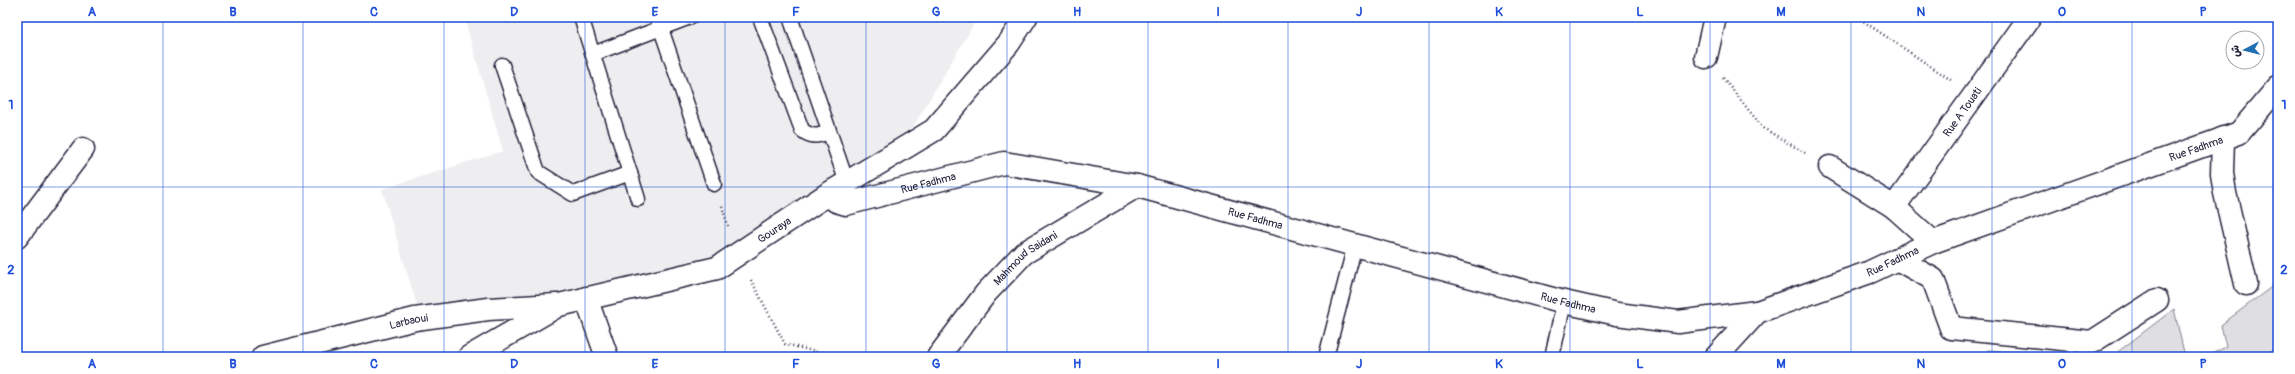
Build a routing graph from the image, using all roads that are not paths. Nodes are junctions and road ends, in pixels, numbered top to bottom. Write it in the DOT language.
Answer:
graph roads {
  1 [pos="581,17"];
  2 [pos="690,17"];
  3 [pos="760,17"];
  4 [pos="790,17"];
  5 [pos="1026,17"];
  6 [pos="1715,17"];
  7 [pos="2030,17"];
  8 [pos="659,23"];
  9 [pos="593,54"];
  10 [pos="1706,57"];
  11 [pos="502,65"];
  12 [pos="2278,87"];
  13 [pos="829,132"];
  14 [pos="2223,138"];
  15 [pos="83,149"];
  16 [pos="1830,167"];
  17 [pos="630,173"];
  18 [pos="847,183"];
  19 [pos="714,184"];
  20 [pos="1137,186"];
  21 [pos="828,194"];
  22 [pos="638,199"];
  23 [pos="1894,207"];
  24 [pos="17,237"];
  25 [pos="1933,242"];
  26 [pos="1355,245"];
  27 [pos="1897,259"];
  28 [pos="2246,284"];
  29 [pos="586,298"];
  30 [pos="2156,300"];
  31 [pos="1564,302"];
  32 [pos="559,305"];
  33 [pos="1757,312"];
  34 [pos="1722,318"];
  35 [pos="1737,334"];
  36 [pos="263,357"];
  37 [pos="469,357"];
  38 [pos="607,357"];
  39 [pos="938,357"];
  40 [pos="1326,357"];
  41 [pos="1552,357"];
  42 [pos="1716,357"];
  1 -- 9 [label="lane"];
  2 -- 8 [label="lane"];
  3 -- 13 [label="lane"];
  4 -- 13 [label="lane"];
  5 -- 18 [label="street, Gouraya"];
  6 -- 10 [label="street"];
  7 -- 23 [label="street, Rue A Touati"];
  8 -- 9 [label="lane"];
  8 -- 19 [label="lane"];
  9 -- 17 [label="lane"];
  11 -- 17 [label="lane"];
  12 -- 14 [label="street, Rue Fadhma"];
  13 -- 18 [label="lane"];
  14 -- 25 [label="street, Rue Fadhma"];
  14 -- 28 [label="street"];
  15 -- 24 [label="street"];
  16 -- 23 [label="street"];
  17 -- 22 [label="lane"];
  18 -- 21 [label="street, Gouraya"];
  20 -- 21 [label="street, Rue Fadhma"];
  20 -- 26 [label="street, Rue Fadhma"];
  20 -- 39 [label="street, Mahmoud Saidani"];
  21 -- 29 [label="street, Gouraya"];
  23 -- 25 [label="street"];
  25 -- 27 [label="street, Rue Fadhma"];
  26 -- 31 [label="street, Rue Fadhma"];
  26 -- 40 [label="lane"];
  27 -- 30 [label="street"];
  27 -- 33 [label="street, Rue Fadhma"];
  29 -- 32 [label="street, Gouraya"];
  29 -- 38 [label="street"];
  31 -- 34 [label="street, Rue Fadhma"];
  31 -- 41 [label="lane"];
  32 -- 36 [label="street, Larbaoui"];
  32 -- 37 [label="street, Gouraya"];
  33 -- 34 [label="street, Rue Fadhma"];
  33 -- 35 [label="street"];
  34 -- 35 [label="street"];
  35 -- 42 [label="street"];
}
